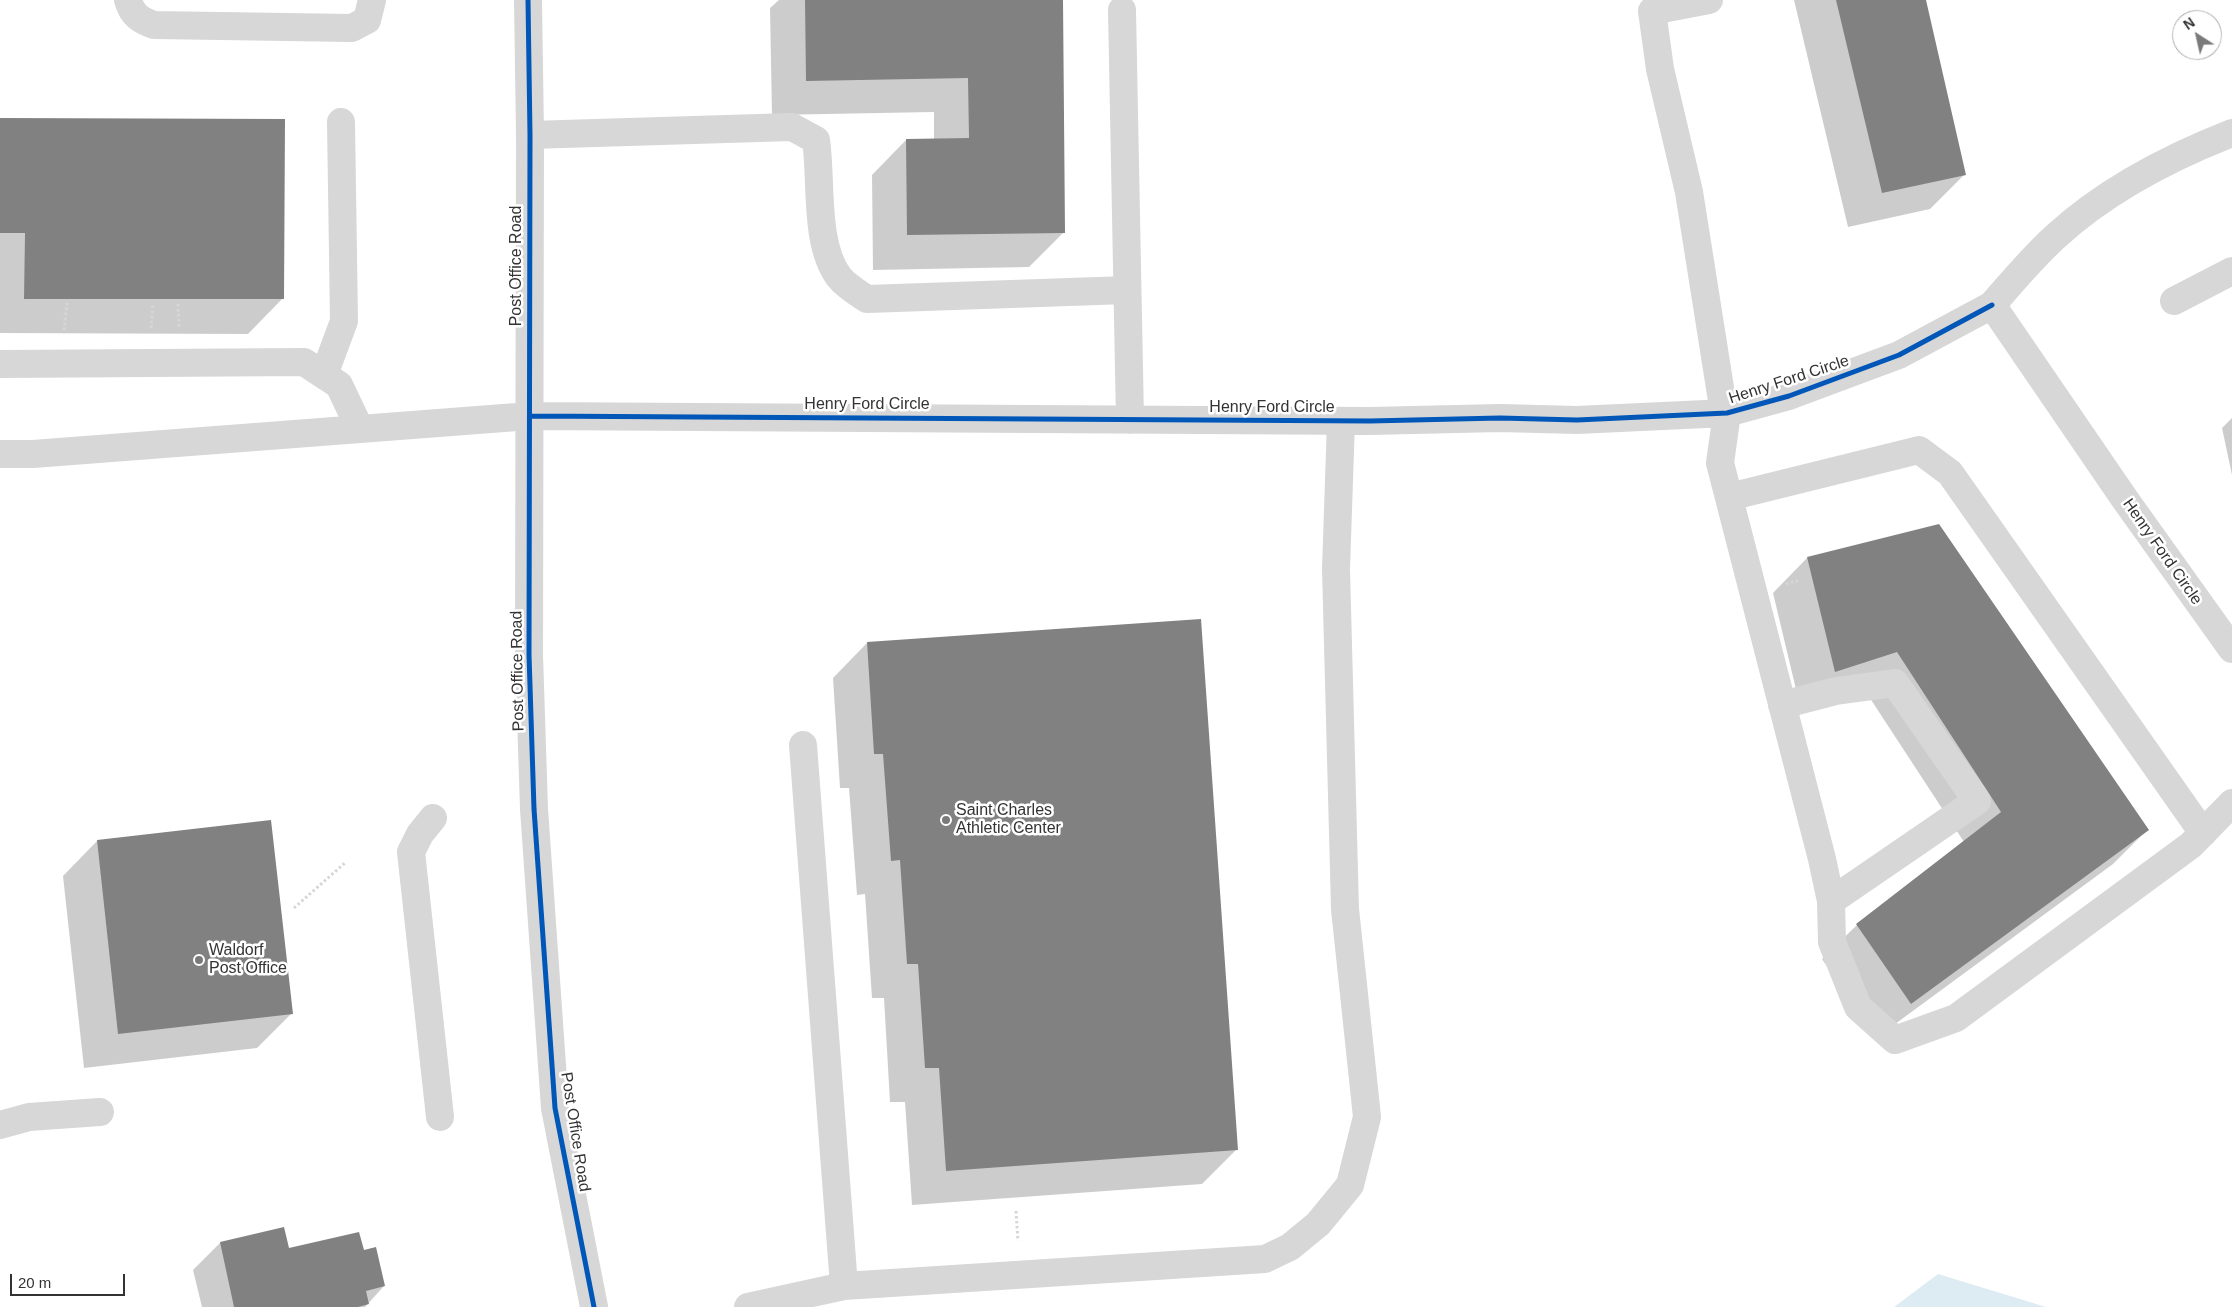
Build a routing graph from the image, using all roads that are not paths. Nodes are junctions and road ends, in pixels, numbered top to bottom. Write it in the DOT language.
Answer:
graph roads {
  1 [pos="128,0"];
  2 [pos="372,0"];
  3 [pos="528,0"];
  4 [pos="1709,0"];
  5 [pos="1122,10"];
  6 [pos="341,122"];
  7 [pos="2232,133"];
  8 [pos="530,136"];
  9 [pos="2232,271"];
  10 [pos="1127,290"];
  11 [pos="2174,301"];
  12 [pos="1992,305"];
  13 [pos="0,364"];
  14 [pos="324,375"];
  15 [pos="1726,413"];
  16 [pos="530,416"];
  17 [pos="1130,420"];
  18 [pos="1341,421"];
  19 [pos="360,429"];
  20 [pos="0,454"];
  21 [pos="1730,497"];
  22 [pos="2232,649"];
  23 [pos="1782,705"];
  24 [pos="803,745"];
  25 [pos="2232,803"];
  26 [pos="433,818"];
  27 [pos="2202,833"];
  28 [pos="1831,901"];
  29 [pos="100,1112"];
  30 [pos="440,1117"];
  31 [pos="0,1125"];
  32 [pos="844,1286"];
  33 [pos="594,1307"];
  34 [pos="748,1307"];
  1 -- 2 [label="street"];
  3 -- 8 [label="street, Post Office Road"];
  4 -- 15 [label="street"];
  5 -- 10 [label="street"];
  6 -- 14 [label="street"];
  7 -- 12 [label="street, Henry Ford Circle"];
  8 -- 10 [label="street"];
  8 -- 16 [label="street, Post Office Road"];
  9 -- 11 [label="street"];
  10 -- 17 [label="street"];
  12 -- 15 [label="street, Henry Ford Circle"];
  12 -- 22 [label="street, Henry Ford Circle"];
  13 -- 14 [label="street"];
  14 -- 19 [label="street"];
  15 -- 18 [label="street, Henry Ford Circle"];
  15 -- 21 [label="street"];
  16 -- 17 [label="street, Henry Ford Circle"];
  16 -- 19 [label="street, Henry Ford Circle"];
  16 -- 33 [label="street, Post Office Road"];
  17 -- 18 [label="street, Henry Ford Circle"];
  18 -- 32 [label="street"];
  19 -- 20 [label="street, Henry Ford Circle"];
  21 -- 23 [label="street"];
  21 -- 27 [label="street"];
  23 -- 28 [label="street"];
  23 -- 28 [label="street"];
  24 -- 32 [label="street"];
  25 -- 27 [label="street"];
  26 -- 30 [label="street"];
  27 -- 28 [label="street"];
  29 -- 31 [label="street"];
  32 -- 34 [label="street"];
}
